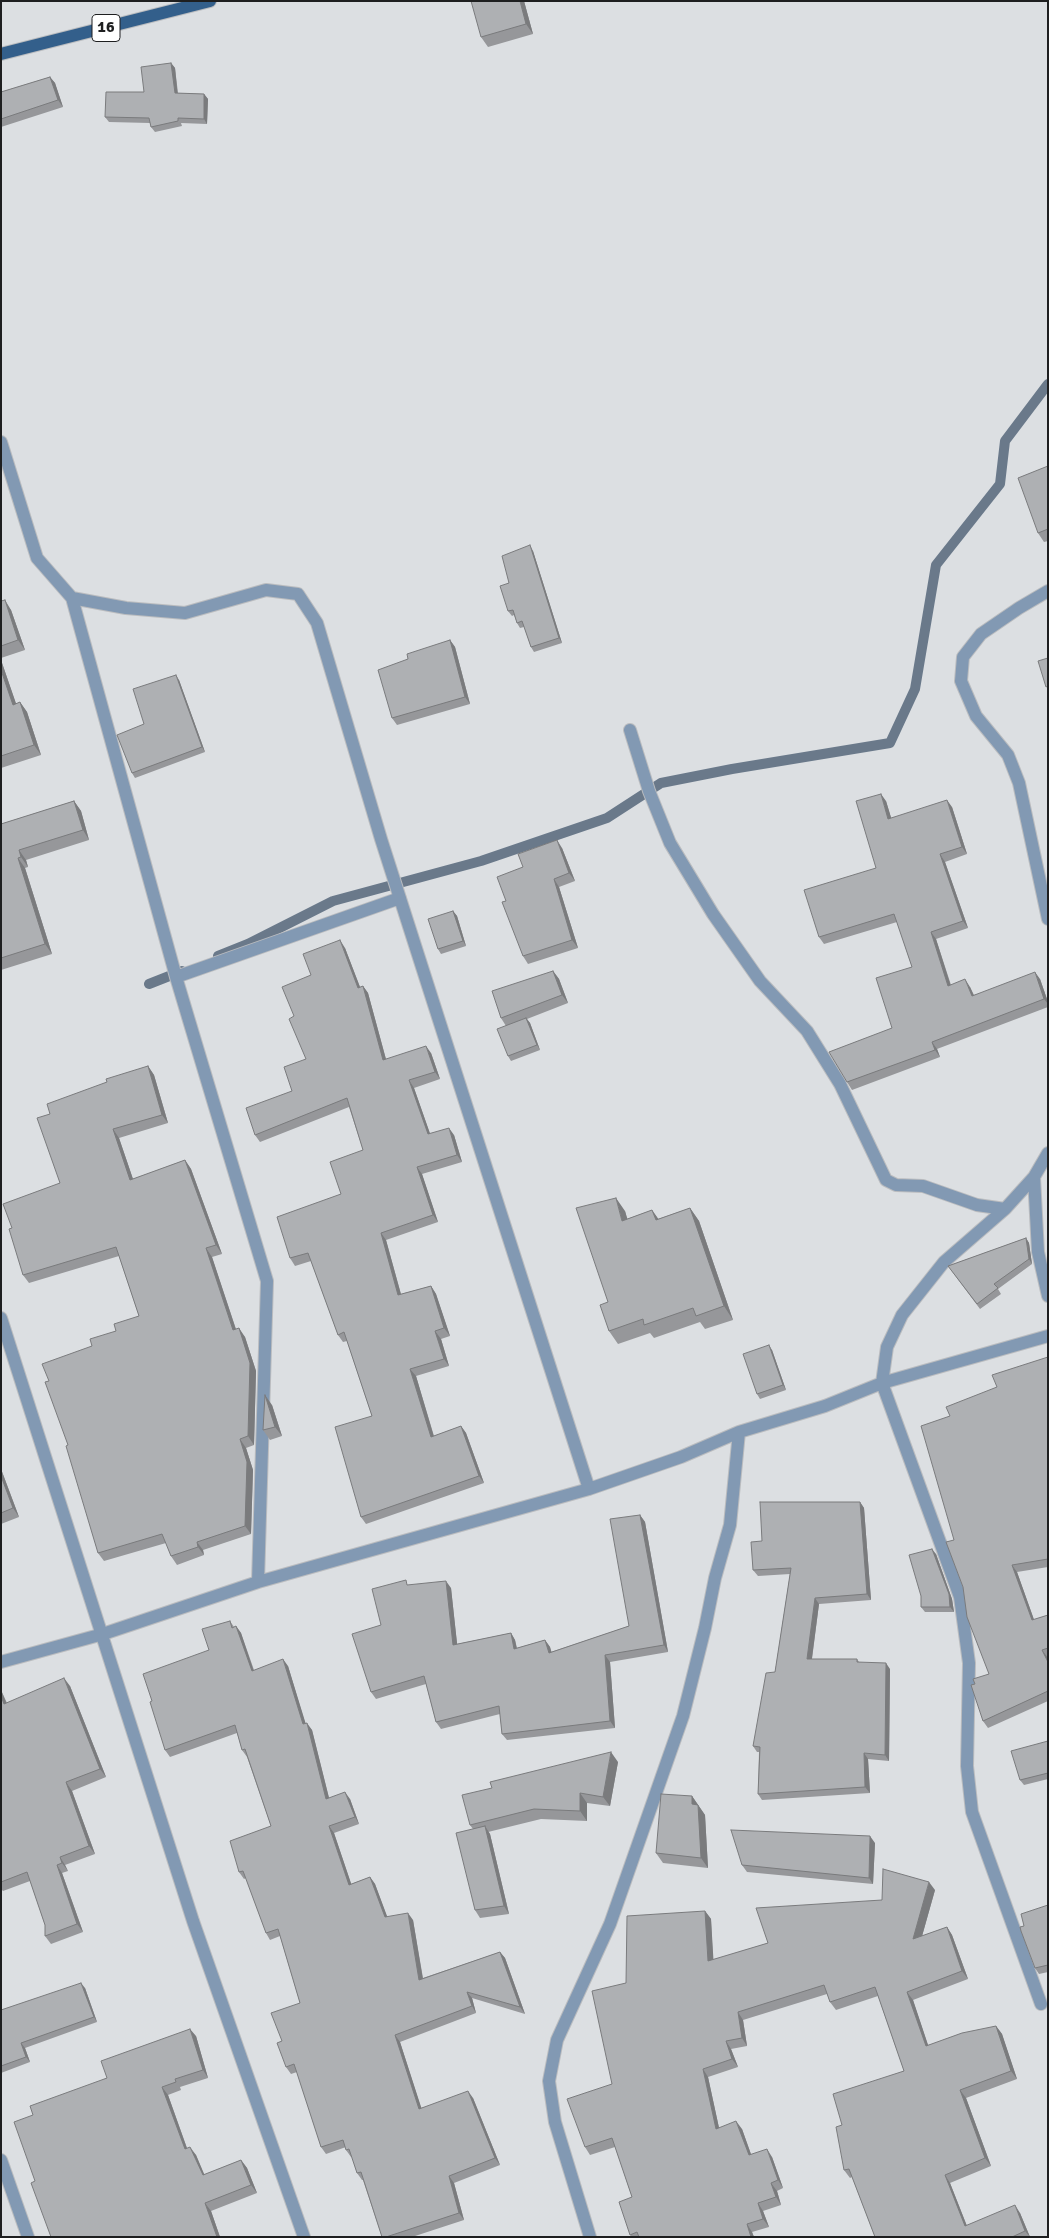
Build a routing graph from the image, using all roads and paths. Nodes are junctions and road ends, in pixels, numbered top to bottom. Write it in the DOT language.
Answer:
graph roads {
  1 [pos="210,1"];
  2 [pos="1,54"];
  3 [pos="1,442"];
  4 [pos="1048,591"];
  5 [pos="72,598"];
  6 [pos="630,730"];
  7 [pos="400,898"];
  8 [pos="1048,919"];
  9 [pos="176,977"];
  10 [pos="1048,1153"];
  11 [pos="1034,1177"];
  12 [pos="1005,1209"];
  13 [pos="1048,1296"];
  14 [pos="1,1318"];
  15 [pos="1048,1336"];
  16 [pos="882,1383"];
  17 [pos="739,1432"];
  18 [pos="588,1489"];
  19 [pos="258,1582"];
  20 [pos="103,1634"];
  21 [pos="1,1662"];
  22 [pos="1041,2004"];
  23 [pos="1,2160"];
  24 [pos="28,2237"];
  25 [pos="304,2237"];
  26 [pos="590,2237"];
  1 -- 2 [label="main road, 16"];
  3 -- 5 [label="street"];
  4 -- 8 [label="street"];
  5 -- 7 [label="street"];
  5 -- 9 [label="street"];
  6 -- 12 [label="street"];
  7 -- 9 [label="street"];
  7 -- 18 [label="street"];
  9 -- 19 [label="street"];
  10 -- 11 [label="street"];
  11 -- 12 [label="street"];
  11 -- 13 [label="street"];
  12 -- 16 [label="street"];
  14 -- 20 [label="street"];
  15 -- 16 [label="street"];
  16 -- 17 [label="street"];
  16 -- 22 [label="street"];
  17 -- 18 [label="street"];
  17 -- 26 [label="street"];
  18 -- 19 [label="street"];
  19 -- 20 [label="street"];
  20 -- 21 [label="street"];
  20 -- 25 [label="street"];
  23 -- 24 [label="street"];
}
